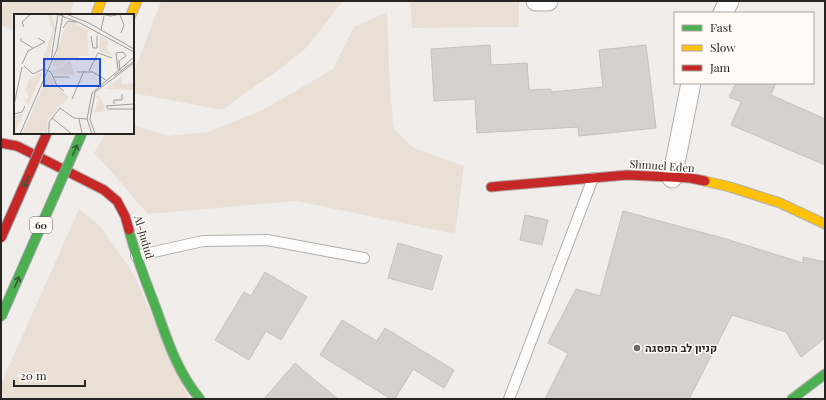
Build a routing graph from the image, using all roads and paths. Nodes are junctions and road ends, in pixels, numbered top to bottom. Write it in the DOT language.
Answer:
graph roads {
  1 [pos="101,1"];
  2 [pos="137,1"];
  3 [pos="548,1"];
  4 [pos="536,2"];
  5 [pos="96,14"];
  6 [pos="131,14"];
  7 [pos="691,84"];
  8 [pos="47,134"];
  9 [pos="82,134"];
  10 [pos="1,143"];
  11 [pos="593,178"];
  12 [pos="672,178"];
  13 [pos="491,187"];
  14 [pos="825,224"];
  15 [pos="1,238"];
  16 [pos="136,256"];
  17 [pos="364,258"];
  18 [pos="1,317"];
  19 [pos="825,374"];
  20 [pos="796,397"];
  21 [pos="200,399"];
  22 [pos="509,399"];
  1 -- 5 [label="main road"];
  2 -- 6 [label="main road"];
  3 -- 4 [label="street"];
  7 -- 12 [label="street"];
  8 -- 15 [label="main road, one-way, bridge"];
  18 -- 9 [label="main road, 60, one-way, bridge"];
  10 -- 16 [label="main road, Al-Judud"];
  11 -- 12 [label="main road, Shmuel Eden"];
  11 -- 13 [label="main road, Shmuel Eden"];
  11 -- 22 [label="lane"];
  12 -- 14 [label="main road, Shmuel Eden"];
  16 -- 17 [label="lane"];
  16 -- 21 [label="main road, Al-Judud"];
  19 -- 20 [label="main road"];
}
